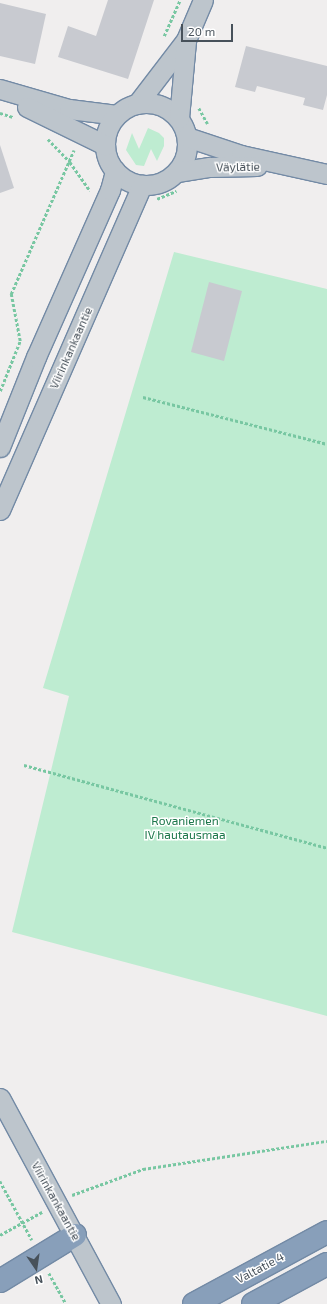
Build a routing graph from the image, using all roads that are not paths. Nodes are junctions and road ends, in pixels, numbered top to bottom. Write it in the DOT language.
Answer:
graph roads {
  1 [pos="203,0"];
  2 [pos="186,40"];
  3 [pos="0,89"];
  4 [pos="0,96"];
  5 [pos="137,104"];
  6 [pos="117,115"];
  7 [pos="178,118"];
  8 [pos="187,137"];
  9 [pos="105,145"];
  10 [pos="300,169"];
  11 [pos="115,171"];
  12 [pos="327,174"];
  13 [pos="178,181"];
  14 [pos="142,185"];
  15 [pos="4,424"];
  16 [pos="33,434"];
  17 [pos="0,447"];
  18 [pos="0,510"];
  19 [pos="0,1098"];
  20 [pos="327,1232"];
  21 [pos="74,1235"];
  22 [pos="327,1264"];
  23 [pos="0,1281"];
  24 [pos="111,1304"];
  25 [pos="194,1304"];
  26 [pos="253,1304"];
  1 -- 2 [label="street"];
  2 -- 5 [label="street"];
  2 -- 7 [label="street"];
  3 -- 6 [label="street"];
  4 -- 9 [label="street"];
  5 -- 6 [label="street"];
  5 -- 7 [label="street"];
  6 -- 9 [label="street"];
  7 -- 8 [label="street"];
  8 -- 10 [label="street, Väylätie"];
  8 -- 13 [label="street"];
  9 -- 11 [label="street"];
  10 -- 12 [label="street, Väylätie"];
  10 -- 13 [label="street, Väylätie"];
  11 -- 14 [label="street"];
  11 -- 15 [label="street"];
  13 -- 14 [label="street"];
  14 -- 16 [label="street, Viirinkankaantie"];
  15 -- 16 [label="street"];
  15 -- 17 [label="street"];
  16 -- 18 [label="street, Viirinkankaantie"];
  19 -- 21 [label="street, Viirinkankaantie"];
  20 -- 25 [label="highway, Valtatie 4"];
  21 -- 23 [label="highway"];
  21 -- 24 [label="street, Viirinkankaantie"];
  22 -- 26 [label="highway"];
}
